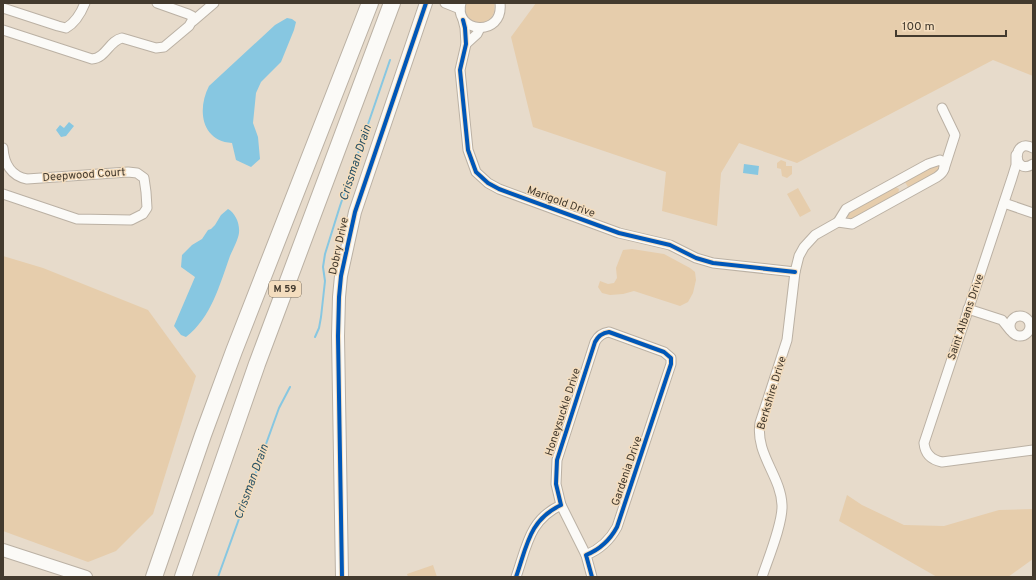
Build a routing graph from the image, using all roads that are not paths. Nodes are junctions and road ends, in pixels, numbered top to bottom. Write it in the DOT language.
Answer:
graph roads {
  1 [pos="85,3"];
  2 [pos="157,3"];
  3 [pos="214,3"];
  4 [pos="370,3"];
  5 [pos="392,3"];
  6 [pos="426,3"];
  7 [pos="445,3"];
  8 [pos="500,3"];
  9 [pos="460,6"];
  10 [pos="3,8"];
  11 [pos="464,20"];
  12 [pos="193,21"];
  13 [pos="480,28"];
  14 [pos="3,30"];
  15 [pos="466,44"];
  16 [pos="942,108"];
  17 [pos="3,148"];
  18 [pos="1033,148"];
  19 [pos="951,152"];
  20 [pos="1016,155"];
  21 [pos="938,160"];
  22 [pos="1030,165"];
  23 [pos="944,171"];
  24 [pos="1012,178"];
  25 [pos="3,194"];
  26 [pos="1004,203"];
  27 [pos="1033,213"];
  28 [pos="838,222"];
  29 [pos="795,272"];
  30 [pos="968,308"];
  31 [pos="1014,318"];
  32 [pos="1002,320"];
  33 [pos="1010,330"];
  34 [pos="671,358"];
  35 [pos="1033,450"];
  36 [pos="561,505"];
  37 [pos="3,550"];
  38 [pos="586,555"];
  39 [pos="86,577"];
  40 [pos="154,577"];
  41 [pos="183,577"];
  42 [pos="342,577"];
  43 [pos="516,577"];
  44 [pos="592,577"];
  45 [pos="762,577"];
  1 -- 10 [label="street"];
  2 -- 12 [label="street"];
  3 -- 12 [label="street"];
  4 -- 40 [label="highway, M 59"];
  5 -- 41 [label="highway, M 59"];
  6 -- 42 [label="street, Dobry Drive"];
  7 -- 9 [label="street, Marigold Drive"];
  8 -- 13 [label="street, Marigold Drive"];
  9 -- 11 [label="street, Marigold Drive"];
  11 -- 13 [label="street"];
  11 -- 15 [label="street, Marigold Drive"];
  12 -- 14 [label="street"];
  13 -- 15 [label="street, Marigold Drive"];
  15 -- 29 [label="street, Marigold Drive"];
  16 -- 19 [label="street"];
  17 -- 25 [label="street, Deepwood Court"];
  18 -- 20 [label="street"];
  19 -- 21 [label="street, Berkshire Drive"];
  19 -- 23 [label="street"];
  20 -- 22 [label="street"];
  20 -- 24 [label="street, Saint Albans Drive"];
  21 -- 23 [label="street"];
  21 -- 28 [label="street, Berkshire Drive"];
  22 -- 24 [label="street"];
  23 -- 28 [label="street, Berkshire Drive"];
  24 -- 26 [label="street, Saint Albans Drive"];
  26 -- 27 [label="street"];
  26 -- 30 [label="street, Saint Albans Drive"];
  28 -- 29 [label="street, Berkshire Drive"];
  29 -- 45 [label="street, Berkshire Drive"];
  30 -- 32 [label="street"];
  30 -- 35 [label="street, Saint Albans Drive"];
  31 -- 32 [label="street"];
  31 -- 33 [label="street"];
  31 -- 33 [label="street"];
  32 -- 33 [label="street"];
  34 -- 36 [label="street, Honeysuckle Drive"];
  34 -- 38 [label="street, Gardenia Drive"];
  36 -- 38 [label="street, Honeysuckle Drive"];
  36 -- 43 [label="street"];
  37 -- 39 [label="street"];
  38 -- 44 [label="street"];
}
